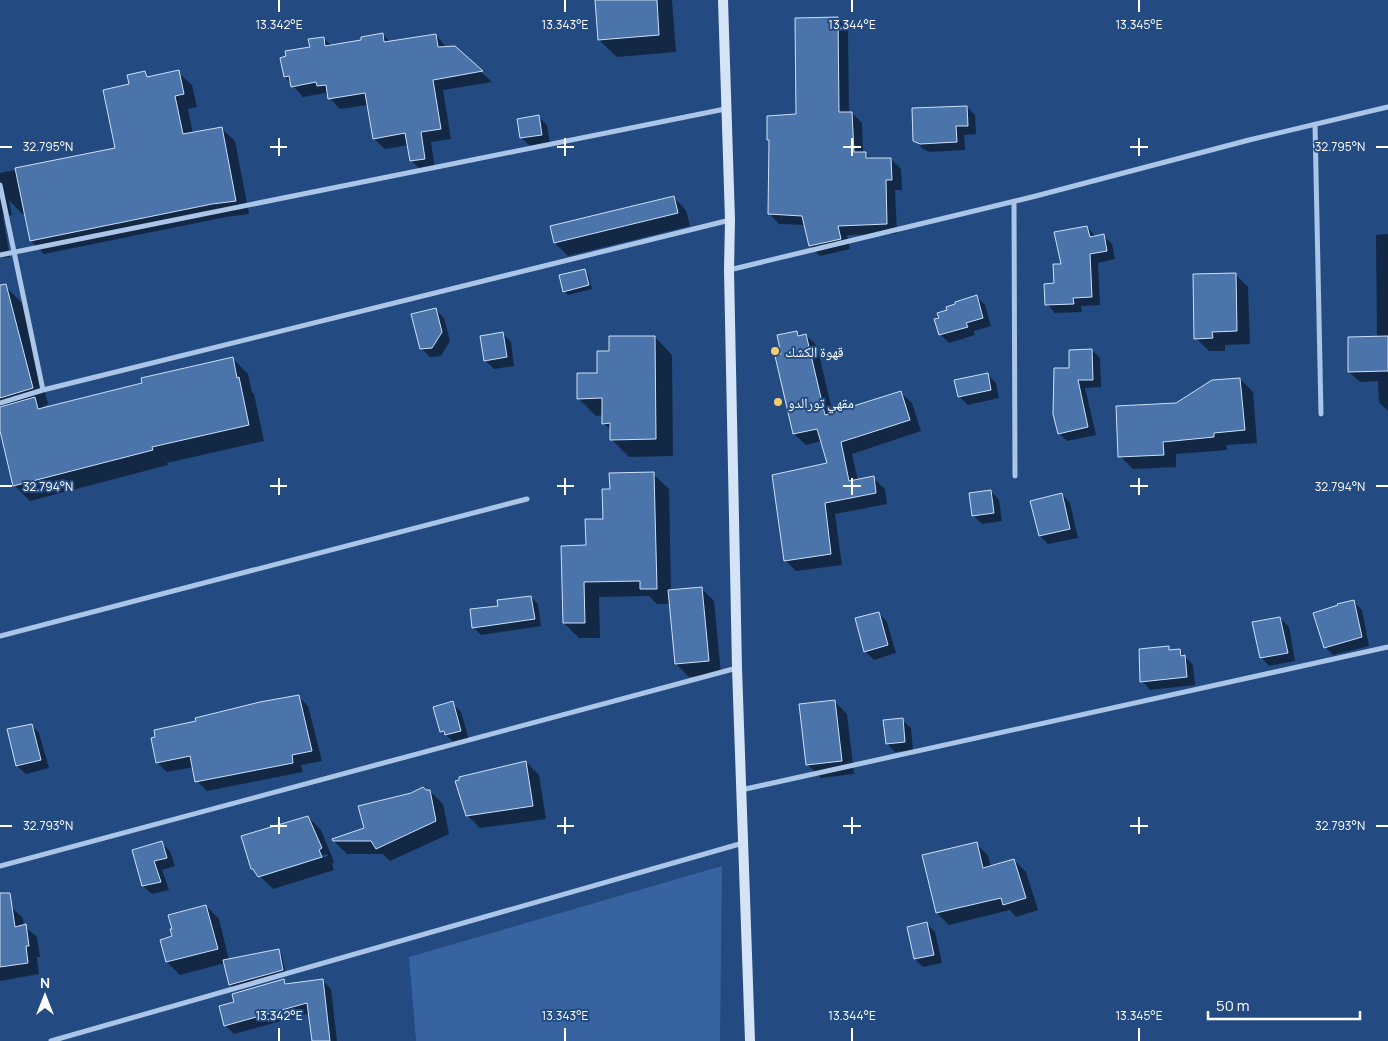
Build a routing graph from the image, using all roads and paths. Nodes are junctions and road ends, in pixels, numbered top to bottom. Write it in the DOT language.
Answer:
graph roads {
  1 [pos="723,0"];
  2 [pos="1388,107"];
  3 [pos="725,109"];
  4 [pos="1314,124"];
  5 [pos="0,185"];
  6 [pos="1014,201"];
  7 [pos="730,220"];
  8 [pos="14,253"];
  9 [pos="0,255"];
  10 [pos="729,270"];
  11 [pos="43,390"];
  12 [pos="0,403"];
  13 [pos="1321,414"];
  14 [pos="1016,476"];
  15 [pos="527,500"];
  16 [pos="0,636"];
  17 [pos="1388,647"];
  18 [pos="737,668"];
  19 [pos="741,790"];
  20 [pos="743,843"];
  21 [pos="0,866"];
  22 [pos="51,1041"];
  23 [pos="750,1041"];
  1 -- 3 [label="main road"];
  2 -- 4 [label="street"];
  3 -- 7 [label="main road"];
  3 -- 8 [label="street"];
  4 -- 6 [label="street"];
  4 -- 13 [label="street"];
  5 -- 8 [label="street"];
  6 -- 10 [label="street"];
  6 -- 14 [label="street"];
  7 -- 10 [label="main road"];
  7 -- 11 [label="street"];
  8 -- 9 [label="street"];
  8 -- 11 [label="street"];
  10 -- 18 [label="main road"];
  11 -- 12 [label="street"];
  15 -- 16 [label="street"];
  17 -- 19 [label="street"];
  18 -- 19 [label="main road"];
  18 -- 21 [label="street"];
  19 -- 20 [label="main road"];
  20 -- 22 [label="street"];
  20 -- 23 [label="main road"];
}
